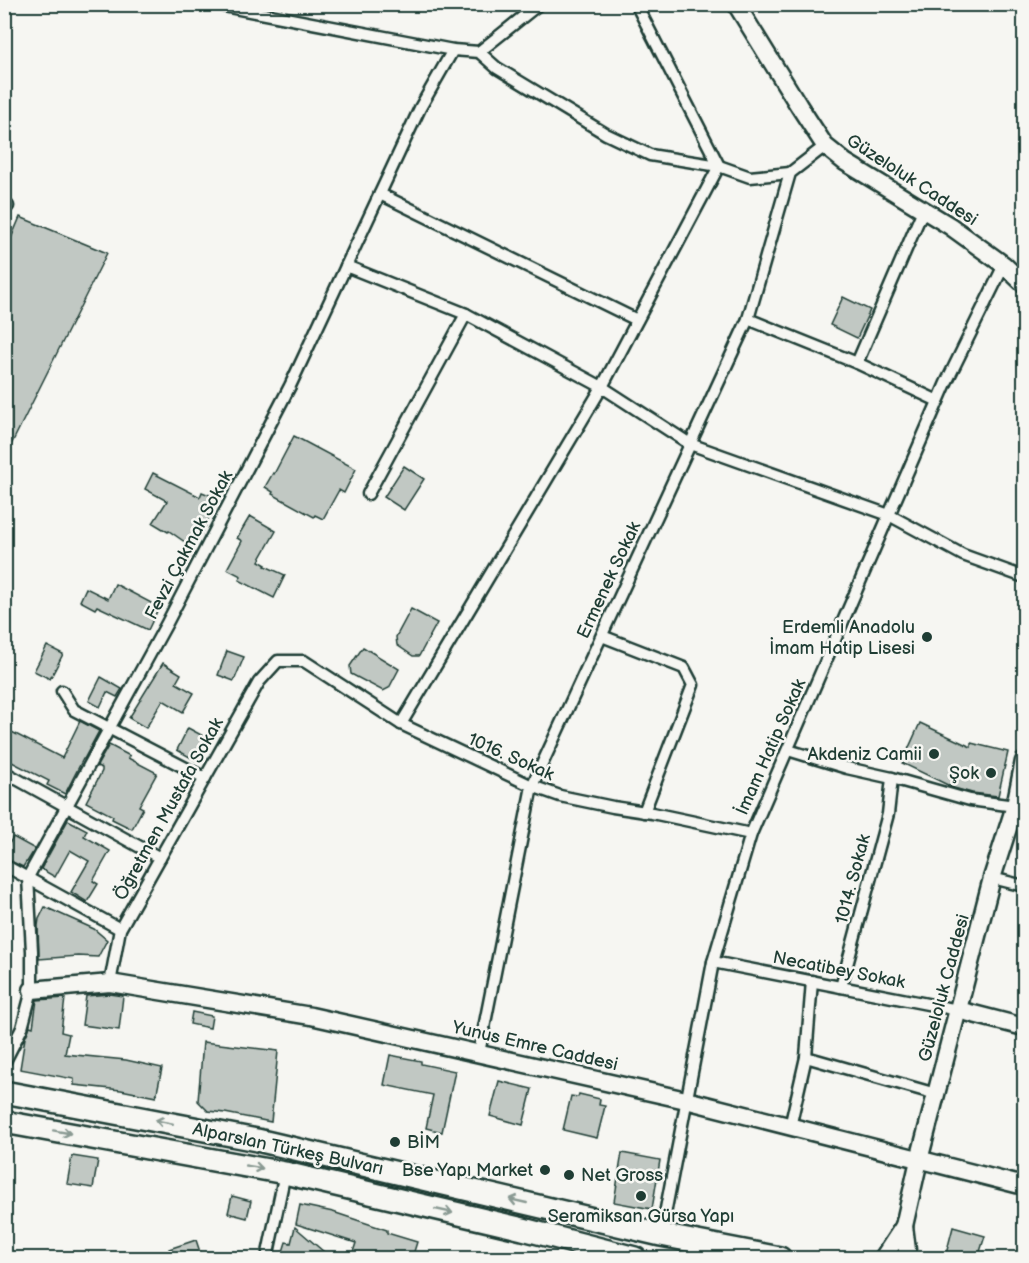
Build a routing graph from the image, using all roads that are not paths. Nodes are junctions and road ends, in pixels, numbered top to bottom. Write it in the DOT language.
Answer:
graph roads {
  1 [pos="6,4"];
  2 [pos="213,4"];
  3 [pos="539,4"];
  4 [pos="636,4"];
  5 [pos="736,4"];
  6 [pos="4,10"];
  7 [pos="453,50"];
  8 [pos="479,52"];
  9 [pos="825,146"];
  10 [pos="719,166"];
  11 [pos="790,173"];
  12 [pos="380,194"];
  13 [pos="923,210"];
  14 [pos="1004,265"];
  15 [pos="346,266"];
  16 [pos="1024,284"];
  17 [pos="466,314"];
  18 [pos="748,319"];
  19 [pos="637,320"];
  20 [pos="857,363"];
  21 [pos="602,387"];
  22 [pos="938,401"];
  23 [pos="690,444"];
  24 [pos="368,494"];
  25 [pos="889,515"];
  26 [pos="1024,577"];
  27 [pos="602,636"];
  28 [pos="278,661"];
  29 [pos="62,691"];
  30 [pos="400,724"];
  31 [pos="109,729"];
  32 [pos="788,750"];
  33 [pos="1024,761"];
  34 [pos="4,772"];
  35 [pos="205,778"];
  36 [pos="892,778"];
  37 [pos="532,786"];
  38 [pos="67,806"];
  39 [pos="1016,806"];
  40 [pos="644,812"];
  41 [pos="751,834"];
  42 [pos="160,858"];
  43 [pos="4,865"];
  44 [pos="28,877"];
  45 [pos="992,878"];
  46 [pos="1024,886"];
  47 [pos="120,929"];
  48 [pos="713,962"];
  49 [pos="812,981"];
  50 [pos="110,983"];
  51 [pos="841,987"];
  52 [pos="32,990"];
  53 [pos="958,1010"];
  54 [pos="1024,1027"];
  55 [pos="479,1053"];
  56 [pos="806,1057"];
  57 [pos="4,1063"];
  58 [pos="4,1092"];
  59 [pos="936,1094"];
  60 [pos="686,1100"];
  61 [pos="4,1122"];
  62 [pos="790,1127"];
  63 [pos="919,1160"];
  64 [pos="285,1173"];
  65 [pos="1024,1186"];
  66 [pos="904,1226"];
  67 [pos="661,1235"];
  68 [pos="267,1258"];
  69 [pos="635,1258"];
  70 [pos="780,1258"];
  71 [pos="883,1258"];
  72 [pos="908,1258"];
  1 -- 6 [label="street"];
  2 -- 7 [label="street"];
  3 -- 8 [label="street"];
  4 -- 10 [label="street"];
  5 -- 9 [label="street, Güzeloluk Caddesi"];
  7 -- 8 [label="street"];
  7 -- 12 [label="street, Fevzi Çakmak Sokak"];
  8 -- 10 [label="street"];
  9 -- 11 [label="street"];
  9 -- 13 [label="street, Güzeloluk Caddesi"];
  10 -- 11 [label="street"];
  10 -- 19 [label="street"];
  11 -- 18 [label="street, Ermenek Sokak"];
  12 -- 15 [label="street, Fevzi Çakmak Sokak"];
  12 -- 19 [label="street"];
  13 -- 14 [label="street, Güzeloluk Caddesi"];
  13 -- 20 [label="street"];
  14 -- 16 [label="street, Güzeloluk Caddesi"];
  14 -- 22 [label="street, İmam Hatip Sokak"];
  15 -- 17 [label="street"];
  15 -- 31 [label="street, Fevzi Çakmak Sokak"];
  17 -- 21 [label="street"];
  17 -- 24 [label="street"];
  18 -- 20 [label="street"];
  18 -- 23 [label="street, Ermenek Sokak"];
  19 -- 21 [label="street"];
  20 -- 22 [label="street"];
  21 -- 23 [label="street"];
  21 -- 30 [label="street"];
  22 -- 25 [label="street, İmam Hatip Sokak"];
  23 -- 25 [label="street"];
  23 -- 27 [label="street, Ermenek Sokak"];
  25 -- 26 [label="street"];
  25 -- 32 [label="street, İmam Hatip Sokak"];
  27 -- 37 [label="street, Ermenek Sokak"];
  27 -- 40 [label="street"];
  28 -- 30 [label="street, 1016. Sokak"];
  28 -- 35 [label="street, Öğretmen Mustafa Sokak"];
  29 -- 31 [label="street"];
  30 -- 37 [label="street, 1016. Sokak"];
  31 -- 35 [label="street"];
  31 -- 38 [label="street, Fevzi Çakmak Sokak"];
  32 -- 36 [label="street"];
  32 -- 41 [label="street, İmam Hatip Sokak"];
  33 -- 39 [label="street, Güzeloluk Caddesi"];
  34 -- 38 [label="street"];
  35 -- 42 [label="street, Öğretmen Mustafa Sokak"];
  36 -- 39 [label="street"];
  36 -- 51 [label="street, 1014. Sokak"];
  37 -- 40 [label="street, 1016. Sokak"];
  37 -- 55 [label="street, Ermenek Sokak"];
  38 -- 42 [label="street"];
  38 -- 44 [label="street, Fevzi Çakmak Sokak"];
  39 -- 45 [label="street, Güzeloluk Caddesi"];
  40 -- 41 [label="street, 1016. Sokak"];
  41 -- 48 [label="street, İmam Hatip Sokak"];
  42 -- 47 [label="street, Öğretmen Mustafa Sokak"];
  43 -- 44 [label="street"];
  44 -- 47 [label="street"];
  44 -- 52 [label="street"];
  45 -- 46 [label="street"];
  45 -- 53 [label="street, Güzeloluk Caddesi"];
  47 -- 50 [label="street, Öğretmen Mustafa Sokak"];
  48 -- 49 [label="street, Necatibey Sokak"];
  48 -- 60 [label="street, İmam Hatip Sokak"];
  49 -- 51 [label="street, Necatibey Sokak"];
  49 -- 56 [label="street"];
  50 -- 52 [label="street, Yunus Emre Caddesi"];
  50 -- 55 [label="street, Yunus Emre Caddesi"];
  51 -- 53 [label="street, Necatibey Sokak"];
  52 -- 57 [label="street"];
  53 -- 54 [label="street"];
  53 -- 59 [label="street, Güzeloluk Caddesi"];
  55 -- 60 [label="street, Yunus Emre Caddesi"];
  56 -- 59 [label="street"];
  56 -- 62 [label="street"];
  67 -- 58 [label="highway, Alparslan Türkeş Bulvarı, one-way"];
  59 -- 63 [label="street, Güzeloluk Caddesi"];
  60 -- 62 [label="street, Yunus Emre Caddesi"];
  60 -- 67 [label="street, İmam Hatip Sokak"];
  61 -- 64 [label="highway, Alparslan Türkeş Bulvarı, one-way"];
  62 -- 63 [label="street, Yunus Emre Caddesi"];
  63 -- 65 [label="street, Yunus Emre Caddesi"];
  63 -- 66 [label="street, Güzeloluk Caddesi"];
  64 -- 68 [label="street"];
  64 -- 69 [label="highway, Alparslan Türkeş Bulvarı, one-way"];
  66 -- 71 [label="street, Güzeloluk Caddesi"];
  66 -- 72 [label="street, Güzeloluk Caddesi"];
  67 -- 70 [label="highway, Alparslan Türkeş Bulvarı"];
}
